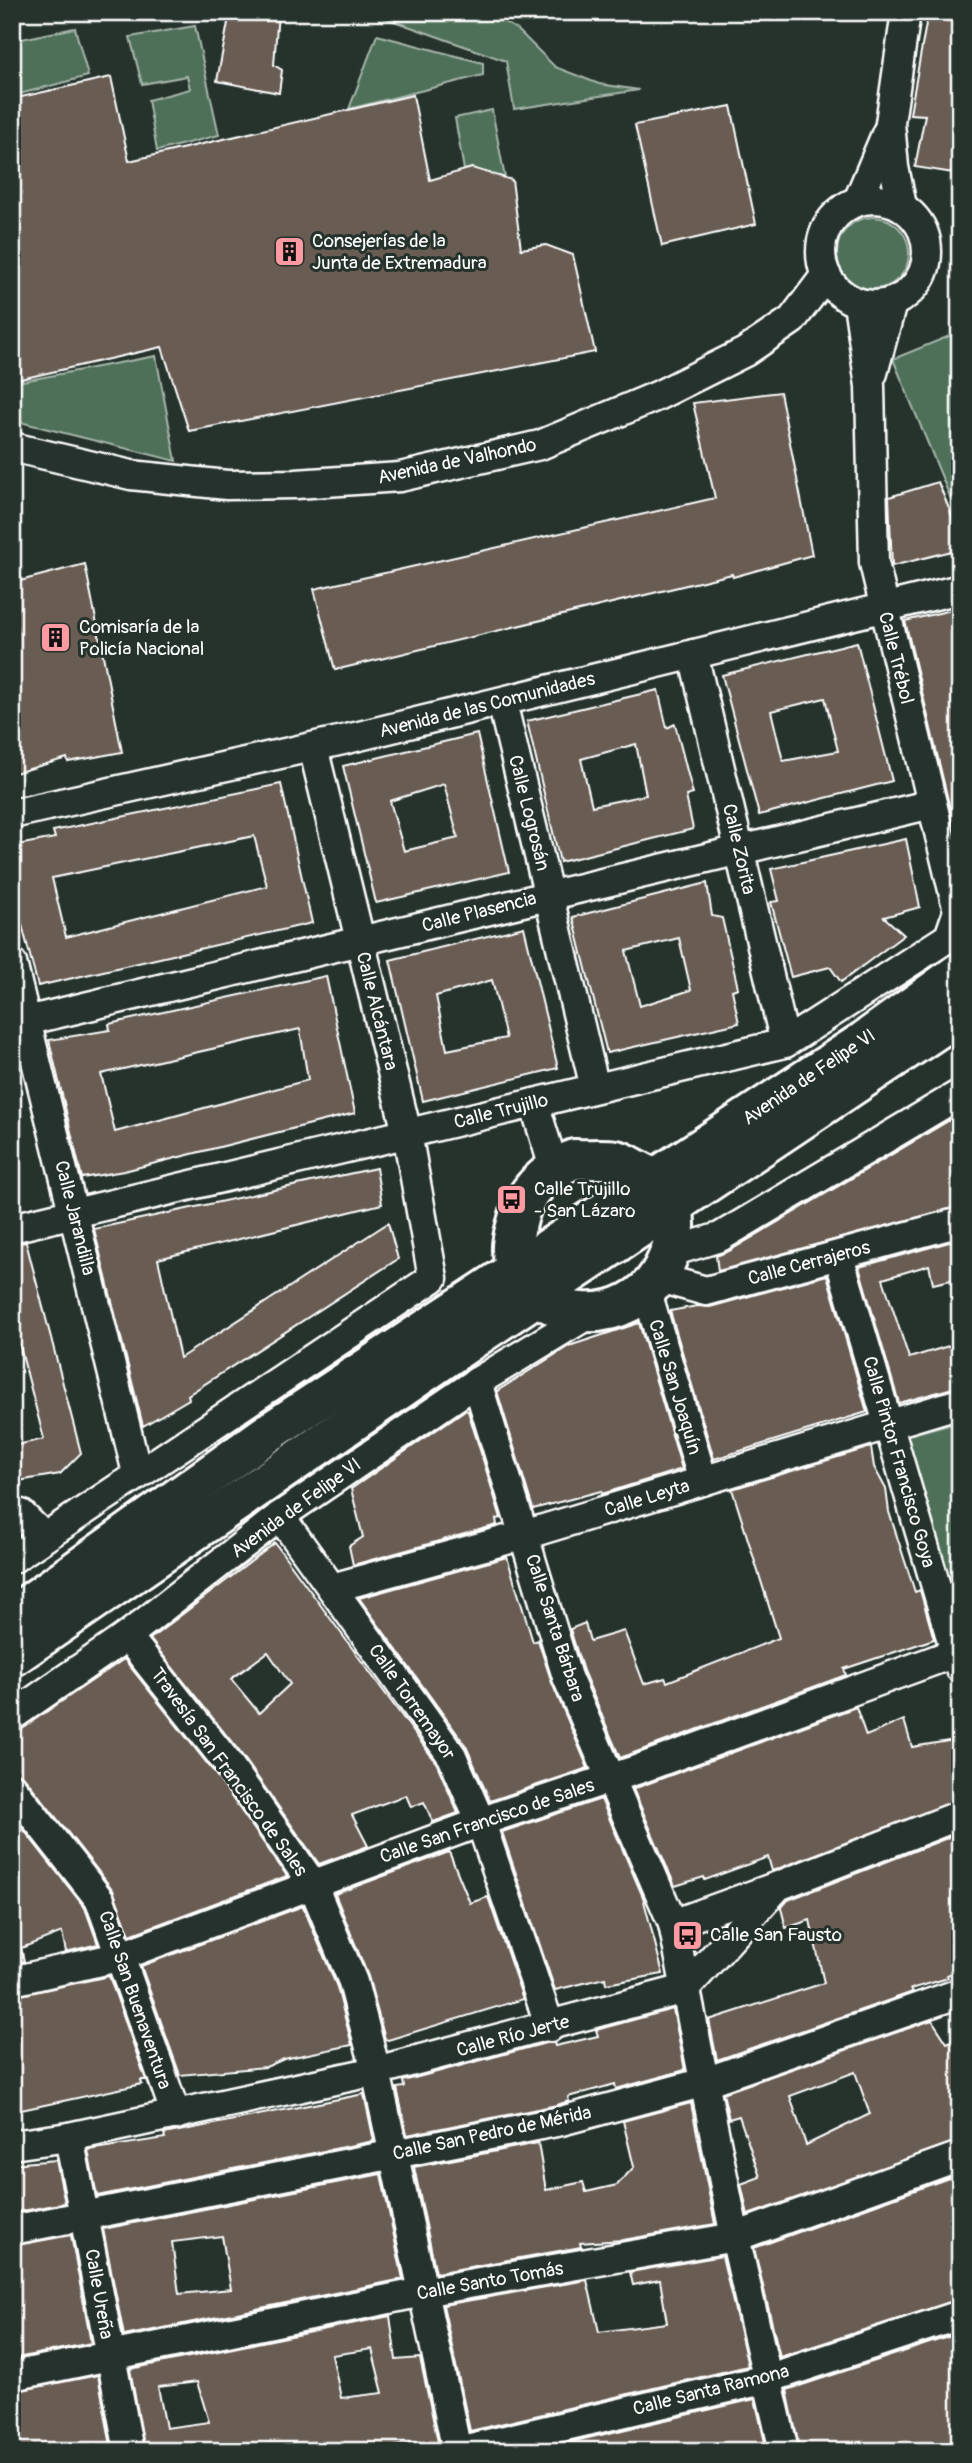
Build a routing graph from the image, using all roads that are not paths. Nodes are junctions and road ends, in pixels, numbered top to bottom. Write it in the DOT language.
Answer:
graph roads {
  1 [pos="906,12"];
  2 [pos="890,123"];
  3 [pos="858,201"];
  4 [pos="902,206"];
  5 [pos="826,275"];
  6 [pos="853,300"];
  7 [pos="892,303"];
  8 [pos="792,320"];
  9 [pos="870,386"];
  10 [pos="12,447"];
  11 [pos="960,589"];
  12 [pos="883,607"];
  13 [pos="693,654"];
  14 [pos="502,702"];
  15 [pos="313,747"];
  16 [pos="932,804"];
  17 [pos="12,814"];
  18 [pos="740,851"];
  19 [pos="550,895"];
  20 [pos="956,925"];
  21 [pos="360,941"];
  22 [pos="12,963"];
  23 [pos="960,972"];
  24 [pos="960,1014"];
  25 [pos="26,1021"];
  26 [pos="785,1043"];
  27 [pos="595,1088"];
  28 [pos="960,1094"];
  29 [pos="534,1103"];
  30 [pos="407,1133"];
  31 [pos="554,1168"];
  32 [pos="664,1192"];
  33 [pos="74,1213"];
  34 [pos="960,1222"];
  35 [pos="12,1227"];
  36 [pos="839,1256"];
  37 [pos="659,1274"];
  38 [pos="528,1282"];
  39 [pos="589,1314"];
  40 [pos="477,1382"];
  41 [pos="960,1403"];
  42 [pos="888,1426"];
  43 [pos="137,1473"];
  44 [pos="703,1481"];
  45 [pos="12,1515"];
  46 [pos="280,1516"];
  47 [pos="524,1535"];
  48 [pos="44,1537"];
  49 [pos="12,1559"];
  50 [pos="332,1588"];
  51 [pos="12,1616"];
  52 [pos="127,1636"];
  53 [pos="12,1657"];
  54 [pos="958,1657"];
  55 [pos="12,1716"];
  56 [pos="612,1778"];
  57 [pos="12,1788"];
  58 [pos="960,1815"];
  59 [pos="481,1823"];
  60 [pos="312,1883"];
  61 [pos="778,1886"];
  62 [pos="673,1924"];
  63 [pos="118,1957"];
  64 [pos="12,1980"];
  65 [pos="685,1989"];
  66 [pos="960,1993"];
  67 [pos="550,2026"];
  68 [pos="376,2071"];
  69 [pos="705,2082"];
  70 [pos="176,2115"];
  71 [pos="69,2137"];
  72 [pos="12,2145"];
  73 [pos="393,2154"];
  74 [pos="960,2156"];
  75 [pos="85,2214"];
  76 [pos="12,2230"];
  77 [pos="734,2237"];
  78 [pos="423,2292"];
  79 [pos="960,2315"];
  80 [pos="111,2358"];
  81 [pos="12,2376"];
  82 [pos="767,2379"];
  83 [pos="129,2451"];
  84 [pos="457,2451"];
  85 [pos="784,2451"];
  1 -- 2 [label="street"];
  2 -- 3 [label="street"];
  2 -- 4 [label="street"];
  3 -- 4 [label="street"];
  3 -- 5 [label="street"];
  4 -- 7 [label="street"];
  5 -- 6 [label="street"];
  5 -- 8 [label="street, Avenida de Valhondo"];
  6 -- 7 [label="street"];
  6 -- 8 [label="street, Avenida de Valhondo"];
  6 -- 9 [label="street, Calle Trébol"];
  7 -- 9 [label="street, Calle Trébol"];
  8 -- 10 [label="street, Avenida de Valhondo"];
  9 -- 12 [label="street, Calle Trébol"];
  11 -- 12 [label="street, Avenida de las Comunidades"];
  12 -- 13 [label="street, Avenida de las Comunidades"];
  12 -- 16 [label="street, Calle Trébol"];
  13 -- 14 [label="street, Avenida de las Comunidades"];
  13 -- 18 [label="street, Calle Zorita"];
  14 -- 15 [label="street, Avenida de las Comunidades"];
  14 -- 19 [label="street, Calle Logrosán"];
  15 -- 17 [label="street, Avenida de las Comunidades"];
  15 -- 21 [label="street, Calle Alcántara"];
  16 -- 18 [label="street, Calle Plasencia"];
  16 -- 20 [label="street, Calle Trébol"];
  18 -- 19 [label="street, Calle Plasencia"];
  18 -- 26 [label="street, Calle Zorita"];
  19 -- 21 [label="street, Calle Plasencia"];
  19 -- 27 [label="street, Calle Logrosán"];
  20 -- 26 [label="street, Calle Trujillo"];
  21 -- 25 [label="street, Calle Plasencia"];
  21 -- 30 [label="street, Calle Alcántara"];
  22 -- 25 [label="street, Calle Jarandilla"];
  23 -- 32 [label="highway, Avenida de Felipe VI"];
  24 -- 32 [label="highway, Avenida de Felipe VI"];
  25 -- 33 [label="street, Calle Jarandilla"];
  26 -- 27 [label="street, Calle Trujillo"];
  27 -- 29 [label="street, Calle Trujillo"];
  28 -- 37 [label="street"];
  29 -- 30 [label="street, Calle Trujillo"];
  29 -- 31 [label="street"];
  30 -- 33 [label="street, Calle Trujillo"];
  30 -- 43 [label="street, Calle Alcántara"];
  31 -- 32 [label="highway"];
  31 -- 38 [label="highway"];
  32 -- 37 [label="highway"];
  32 -- 38 [label="highway"];
  33 -- 35 [label="street, Calle Trujillo"];
  33 -- 43 [label="street, Calle Jarandilla"];
  34 -- 36 [label="street, Calle Cerrajeros"];
  36 -- 37 [label="street, Calle Cerrajeros"];
  36 -- 42 [label="street, Calle Pintor Francisco Goya"];
  37 -- 39 [label="highway"];
  37 -- 44 [label="street, Calle San Joaquín"];
  38 -- 39 [label="highway"];
  38 -- 51 [label="highway"];
  38 -- 53 [label="highway, Avenida de Felipe VI"];
  39 -- 40 [label="street, Avenida de Felipe VI"];
  40 -- 46 [label="street, Avenida de Felipe VI"];
  40 -- 47 [label="street, Calle Santa Bárbara"];
  41 -- 42 [label="street, Calle Leyta"];
  42 -- 44 [label="street, Calle Leyta"];
  42 -- 54 [label="street, Calle Pintor Francisco Goya"];
  43 -- 48 [label="street"];
  44 -- 47 [label="street, Calle Leyta"];
  45 -- 48 [label="street"];
  46 -- 50 [label="street, Calle Torremayor"];
  46 -- 52 [label="street, Avenida de Felipe VI"];
  47 -- 50 [label="street, Calle Leyta"];
  47 -- 56 [label="street, Calle Santa Bárbara"];
  48 -- 49 [label="street"];
  50 -- 59 [label="street, Calle Torremayor"];
  52 -- 55 [label="street, Avenida de Felipe VI"];
  52 -- 60 [label="street, Travesía San Francisco de Sales"];
  54 -- 56 [label="street, Calle San Francisco de Sales"];
  56 -- 59 [label="street, Calle San Francisco de Sales"];
  56 -- 62 [label="street, Calle Santa Bárbara"];
  57 -- 63 [label="street, Calle San Buenaventura"];
  58 -- 61 [label="street"];
  59 -- 60 [label="street, Calle San Francisco de Sales"];
  59 -- 67 [label="street, Calle Torremayor"];
  60 -- 63 [label="street, Calle San Francisco de Sales"];
  60 -- 68 [label="street, Travesía San Francisco de Sales"];
  61 -- 62 [label="street"];
  61 -- 65 [label="street"];
  62 -- 65 [label="street, Calle Santa Bárbara"];
  63 -- 64 [label="street, Calle San Francisco de Sales"];
  63 -- 70 [label="street, Calle San Buenaventura"];
  65 -- 67 [label="street, Calle Río Jerte"];
  65 -- 69 [label="street"];
  66 -- 69 [label="street, Calle San Pedro de Mérida"];
  67 -- 68 [label="street, Calle Río Jerte"];
  68 -- 70 [label="street, Calle Río Jerte"];
  68 -- 73 [label="street, Travesía San Francisco de Sales"];
  69 -- 73 [label="street, Calle San Pedro de Mérida"];
  69 -- 77 [label="street"];
  70 -- 71 [label="street, Calle Río Jerte"];
  71 -- 72 [label="street, Calle Río Jerte"];
  71 -- 75 [label="street, Calle Ureña"];
  73 -- 75 [label="street, Calle San Pedro de Mérida"];
  73 -- 78 [label="street, Travesía San Francisco de Sales"];
  74 -- 77 [label="street, Calle Santo Tomás"];
  75 -- 76 [label="street, Calle San Pedro de Mérida"];
  75 -- 80 [label="street, Calle Ureña"];
  77 -- 78 [label="street, Calle Santo Tomás"];
  77 -- 82 [label="street"];
  78 -- 80 [label="street, Calle Santo Tomás"];
  78 -- 84 [label="street, Travesía San Francisco de Sales"];
  79 -- 82 [label="street, Calle Santa Ramona"];
  80 -- 81 [label="street, Calle Santo Tomás"];
  80 -- 83 [label="street, Calle Ureña"];
  82 -- 84 [label="street, Calle Santa Ramona"];
  82 -- 85 [label="street"];
}
